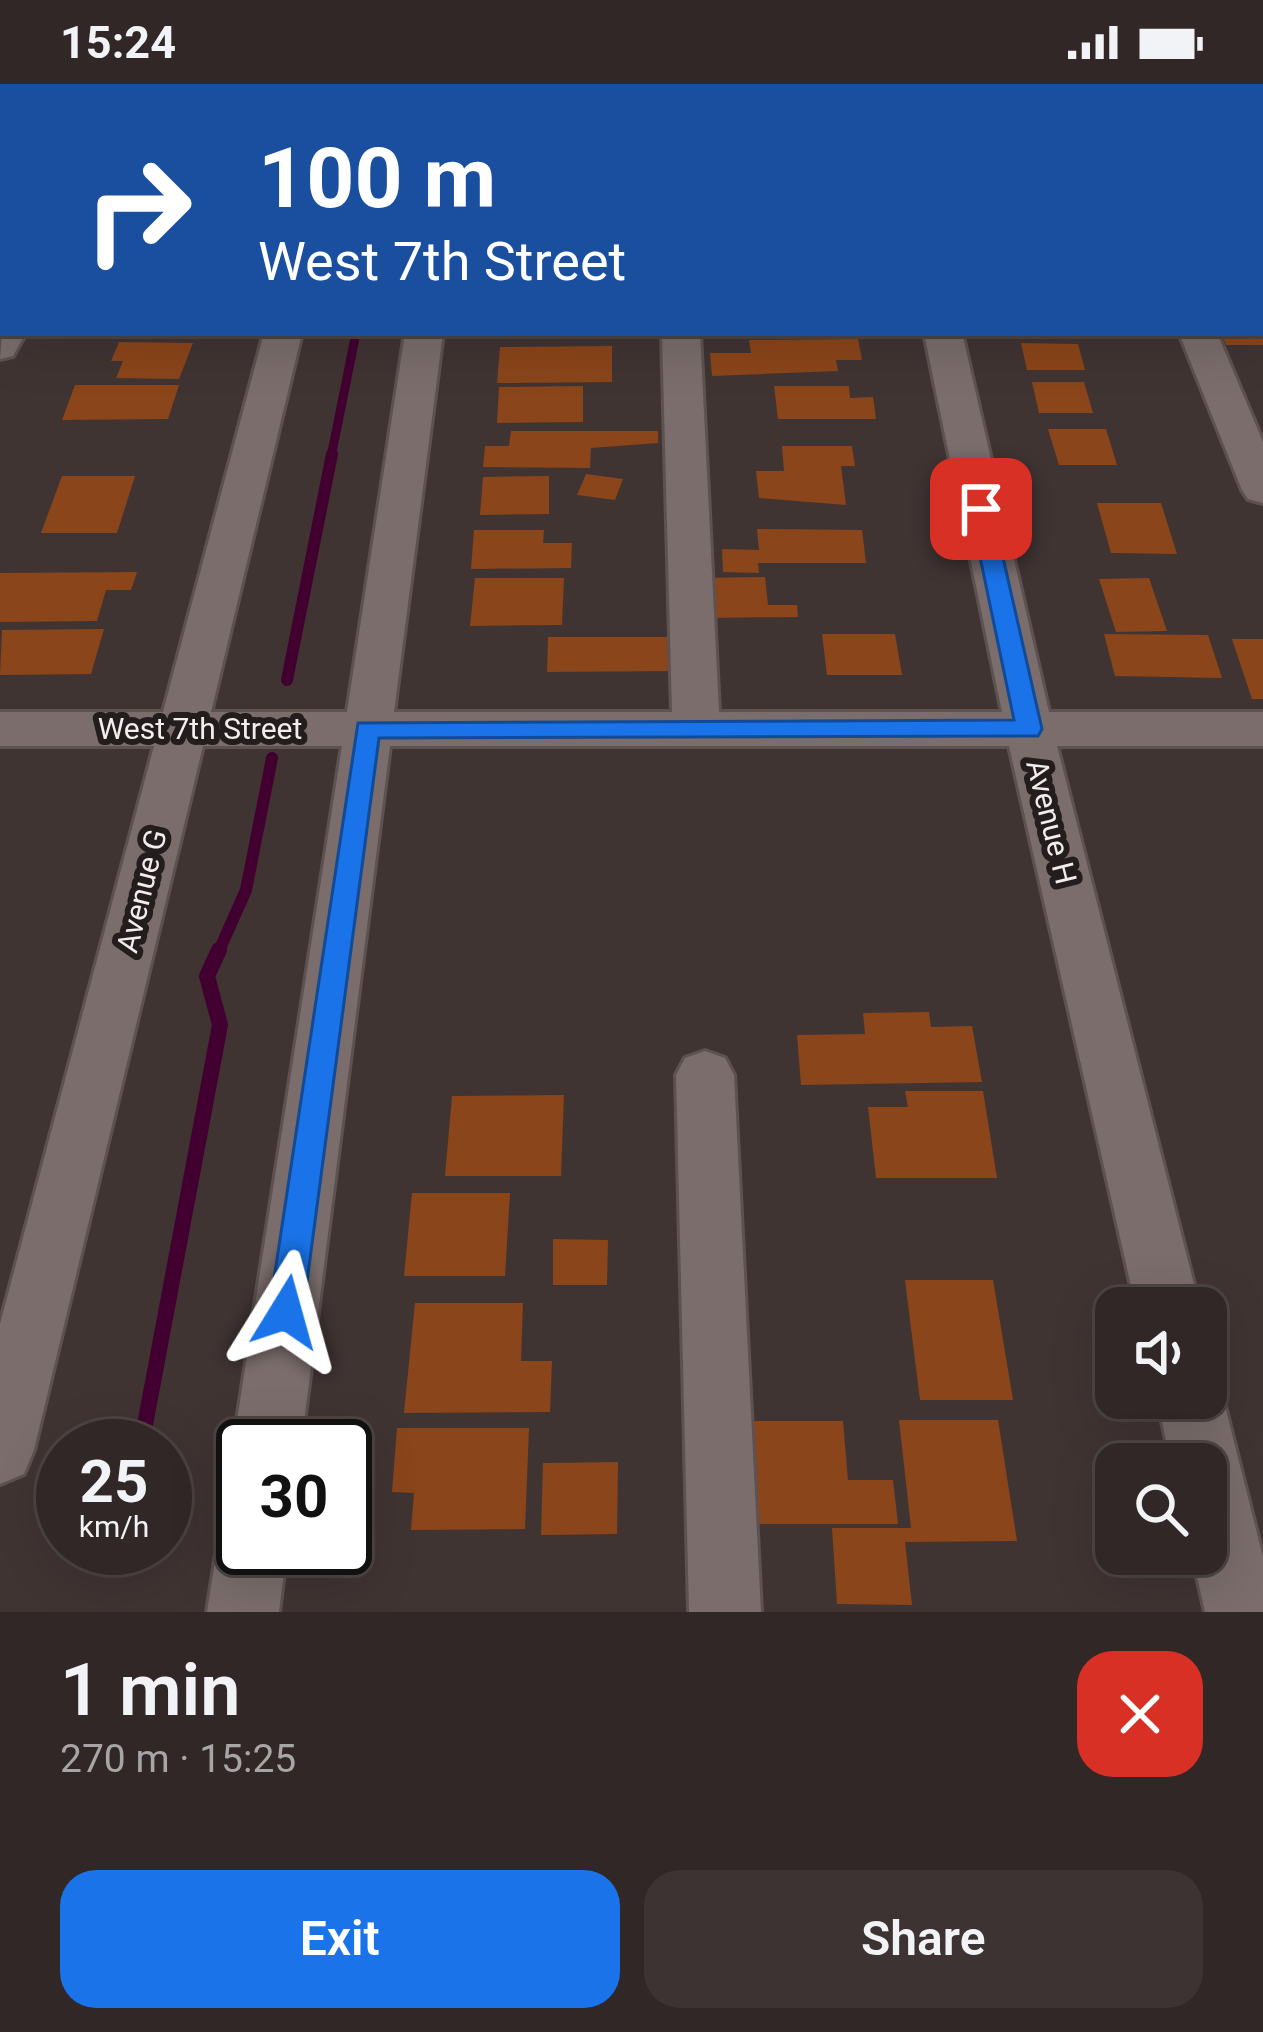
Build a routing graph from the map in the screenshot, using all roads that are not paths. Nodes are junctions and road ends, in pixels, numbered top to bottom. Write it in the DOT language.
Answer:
graph roads {
  1 [pos="282,336"];
  2 [pos="424,336"];
  3 [pos="681,336"];
  4 [pos="945,336"];
  5 [pos="1199,336"];
  6 [pos="1263,490"];
  7 [pos="0,729"];
  8 [pos="183,729"];
  9 [pos="367,729"];
  10 [pos="696,729"];
  11 [pos="1029,729"];
  12 [pos="1263,729"];
  13 [pos="705,1075"];
  14 [pos="1163,1287"];
  15 [pos="271,1419"];
  16 [pos="0,1450"];
  17 [pos="1227,1553"];
  18 [pos="249,1575"];
  19 [pos="244,1612"];
  20 [pos="725,1612"];
  21 [pos="1241,1612"];
  1 -- 8 [label="street, Avenue G"];
  2 -- 9 [label="street"];
  3 -- 10 [label="street"];
  4 -- 11 [label="street, Avenue H"];
  5 -- 6 [label="street"];
  7 -- 8 [label="street, West 7th Street"];
  8 -- 9 [label="street, West 7th Street"];
  8 -- 16 [label="street, Avenue G"];
  9 -- 10 [label="street, West 7th Street"];
  9 -- 15 [label="street"];
  10 -- 11 [label="street, West 7th Street"];
  11 -- 12 [label="street, West 7th Street"];
  11 -- 14 [label="street, Avenue H"];
  13 -- 20 [label="street"];
  17 -- 21 [label="street"];
  18 -- 19 [label="street"];
}
